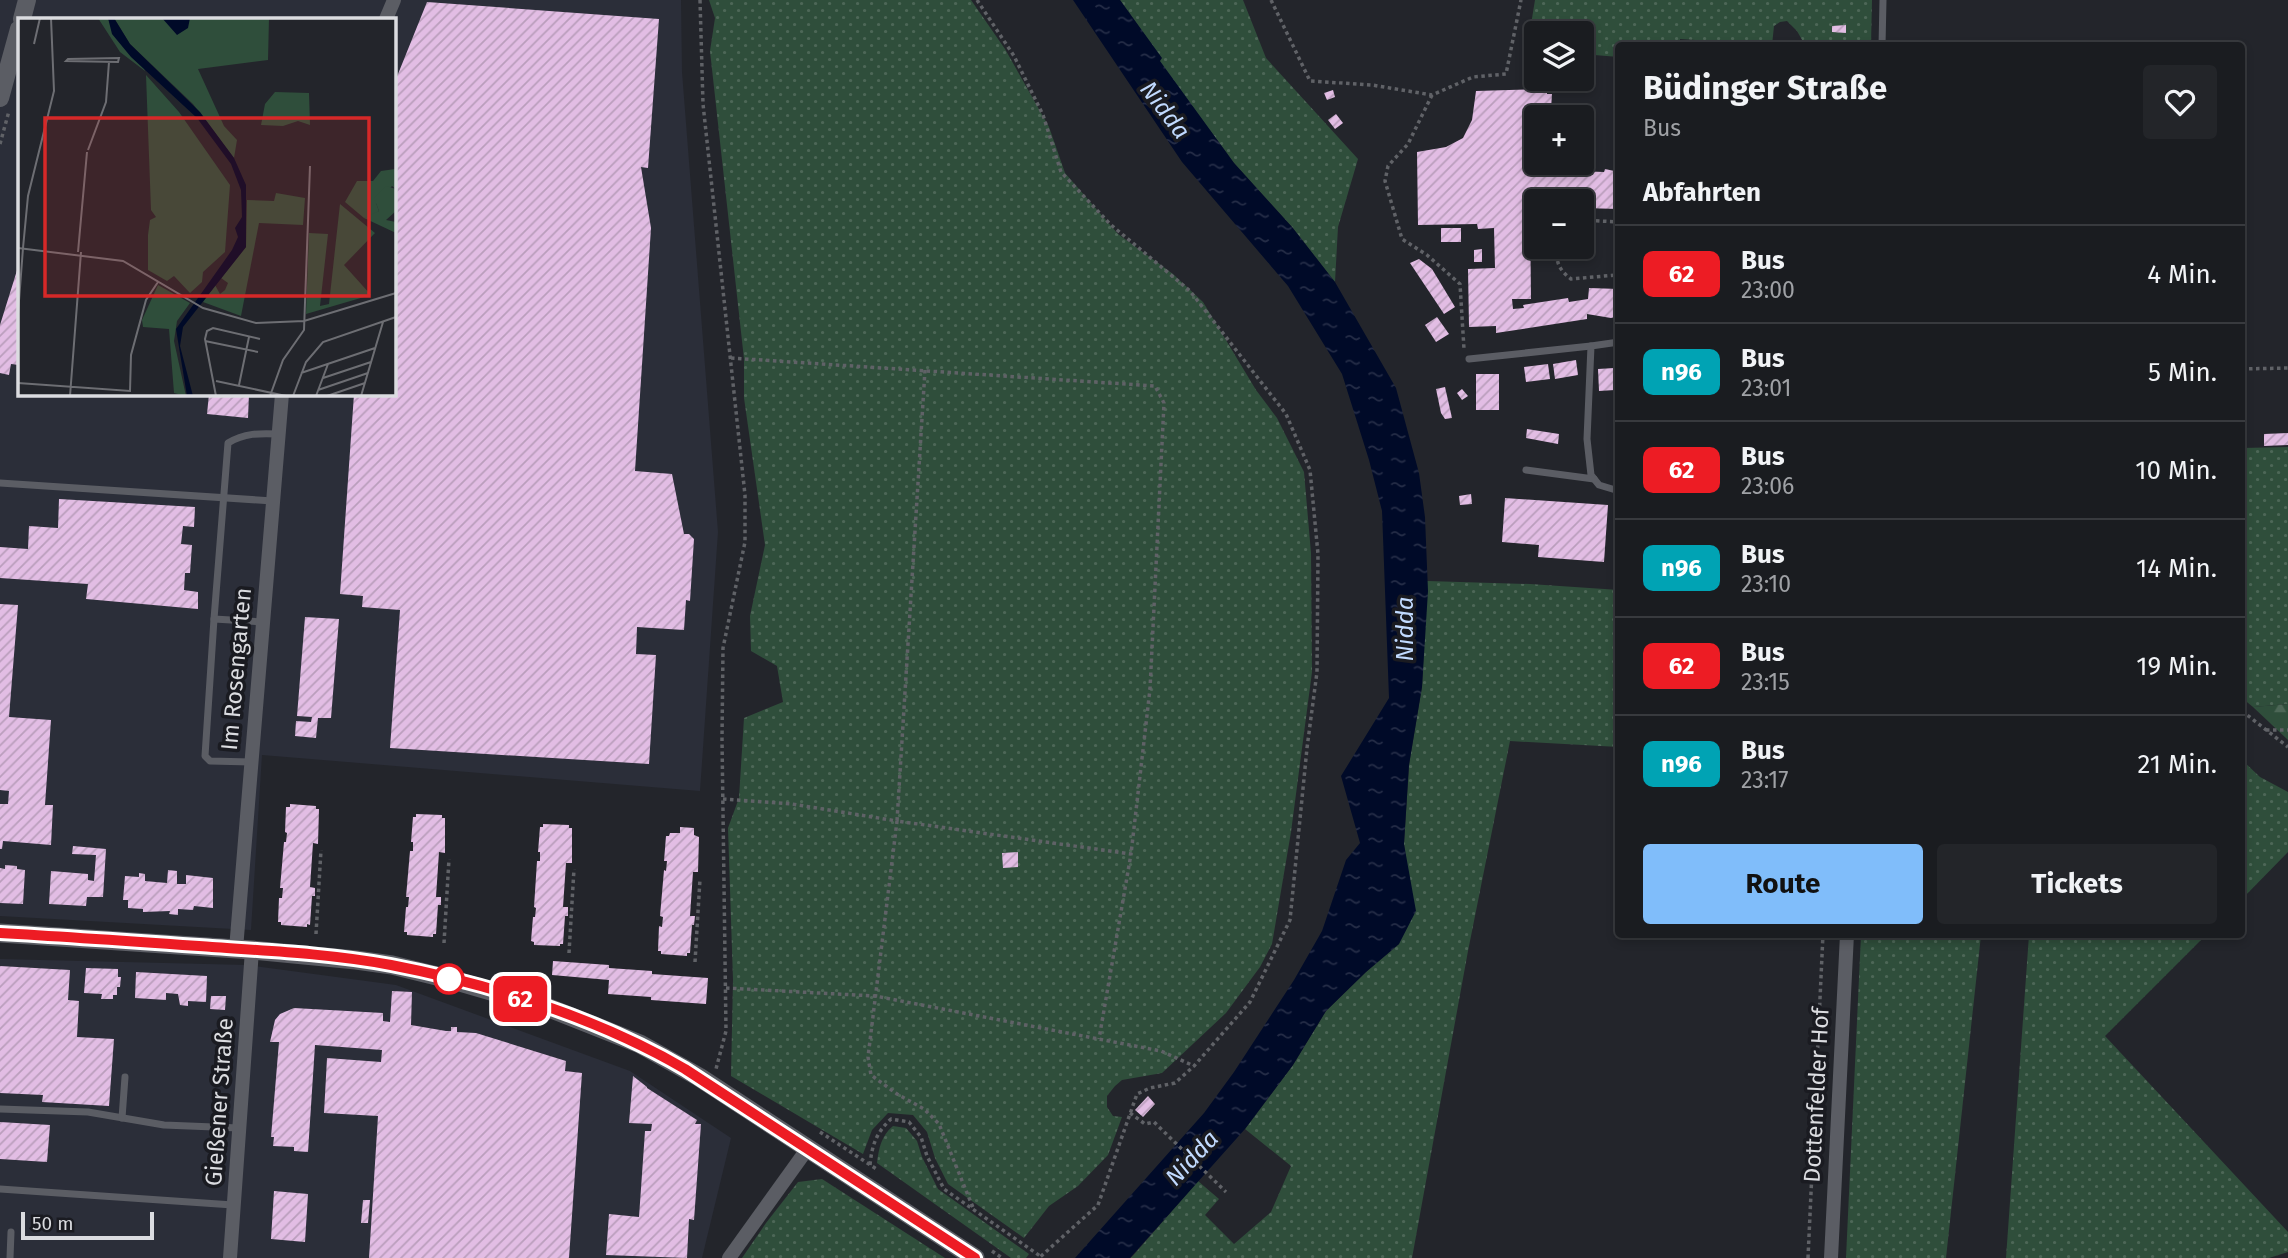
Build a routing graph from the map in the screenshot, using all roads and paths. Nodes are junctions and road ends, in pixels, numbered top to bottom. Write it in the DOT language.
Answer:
graph roads {
  1 [pos="27,0"];
  2 [pos="394,0"];
  3 [pos="700,0"];
  4 [pos="977,0"];
  5 [pos="1271,0"];
  6 [pos="1521,0"];
  7 [pos="1883,0"];
  8 [pos="22,18"];
  9 [pos="386,18"];
  10 [pos="18,33"];
  11 [pos="1882,42"];
  12 [pos="1432,95"];
  13 [pos="0,98"];
  14 [pos="1594,221"];
  15 [pos="1615,222"];
  16 [pos="1556,259"];
  17 [pos="1615,275"];
  18 [pos="1615,343"];
  19 [pos="1591,346"];
  20 [pos="731,358"];
  21 [pos="1469,359"];
  22 [pos="2288,368"];
  23 [pos="2245,369"];
  24 [pos="925,370"];
  25 [pos="282,396"];
  26 [pos="279,434"];
  27 [pos="1526,470"];
  28 [pos="1594,479"];
  29 [pos="0,483"];
  30 [pos="1615,490"];
  31 [pos="223,496"];
  32 [pos="273,501"];
  33 [pos="214,620"];
  34 [pos="263,622"];
  35 [pos="2245,713"];
  36 [pos="2266,730"];
  37 [pos="2288,730"];
  38 [pos="2288,747"];
  39 [pos="251,762"];
  40 [pos="723,799"];
  41 [pos="897,821"];
  42 [pos="321,850"];
  43 [pos="1131,854"];
  44 [pos="449,859"];
  45 [pos="574,869"];
  46 [pos="700,878"];
  47 [pos="0,933"];
  48 [pos="316,934"];
  49 [pos="1823,938"];
  50 [pos="1847,938"];
  51 [pos="444,943"];
  52 [pos="244,949"];
  53 [pos="569,953"];
  54 [pos="695,962"];
  55 [pos="726,988"];
  56 [pos="875,996"];
  57 [pos="1099,1040"];
  58 [pos="1194,1066"];
  59 [pos="707,1074"];
  60 [pos="125,1077"];
  61 [pos="0,1109"];
  62 [pos="1130,1113"];
  63 [pos="122,1118"];
  64 [pos="239,1128"];
  65 [pos="841,1144"];
  66 [pos="808,1148"];
  67 [pos="0,1189"];
  68 [pos="1226,1192"];
  69 [pos="234,1205"];
  70 [pos="974,1210"];
  71 [pos="11,1232"];
  72 [pos="1039,1257"];
  73 [pos="10,1258"];
  74 [pos="230,1258"];
  75 [pos="729,1258"];
  76 [pos="975,1258"];
  77 [pos="1808,1258"];
  78 [pos="1831,1258"];
  1 -- 8 [label="street"];
  2 -- 9 [label="street"];
  3 -- 20 [label="path"];
  4 -- 58 [label="path"];
  5 -- 12 [label="path"];
  6 -- 12 [label="path"];
  7 -- 11 [label="lane"];
  10 -- 13 [label="street"];
  12 -- 21 [label="path"];
  14 -- 15 [label="path"];
  16 -- 17 [label="path"];
  18 -- 19 [label="lane"];
  19 -- 21 [label="lane"];
  19 -- 28 [label="lane"];
  20 -- 24 [label="path"];
  20 -- 40 [label="path"];
  22 -- 23 [label="path"];
  24 -- 41 [label="path"];
  24 -- 43 [label="path"];
  25 -- 26 [label="street, Im Rosengarten"];
  26 -- 31 [label="lane"];
  26 -- 32 [label="street, Im Rosengarten"];
  27 -- 28 [label="lane"];
  28 -- 30 [label="lane"];
  29 -- 31 [label="lane"];
  31 -- 32 [label="lane"];
  31 -- 33 [label="lane"];
  32 -- 34 [label="street, Im Rosengarten"];
  33 -- 34 [label="lane"];
  33 -- 39 [label="lane"];
  34 -- 39 [label="street, Im Rosengarten"];
  35 -- 36 [label="path"];
  36 -- 37 [label="path"];
  36 -- 38 [label="path"];
  39 -- 52 [label="street, Im Rosengarten"];
  40 -- 41 [label="path"];
  40 -- 55 [label="path"];
  41 -- 43 [label="path"];
  41 -- 56 [label="path"];
  42 -- 48 [label="path"];
  43 -- 57 [label="path"];
  44 -- 51 [label="path"];
  45 -- 53 [label="path"];
  46 -- 54 [label="path"];
  47 -- 52 [label="main road"];
  49 -- 77 [label="path"];
  50 -- 78 [label="street, Dottenfelder Hof"];
  52 -- 59 [label="main road"];
  52 -- 64 [label="street, Gießener Straße"];
  55 -- 56 [label="path"];
  55 -- 59 [label="path"];
  56 -- 57 [label="path"];
  56 -- 70 [label="path"];
  57 -- 58 [label="path"];
  58 -- 62 [label="path"];
  59 -- 66 [label="main road"];
  60 -- 63 [label="lane"];
  61 -- 63 [label="lane"];
  62 -- 68 [label="path"];
  62 -- 72 [label="path"];
  63 -- 64 [label="lane"];
  64 -- 69 [label="street, Gießener Straße"];
  65 -- 70 [label="path"];
  66 -- 75 [label="street"];
  66 -- 76 [label="main road"];
  67 -- 69 [label="lane"];
  69 -- 74 [label="street, Gießener Straße"];
  70 -- 72 [label="path"];
  71 -- 73 [label="lane"];
}
